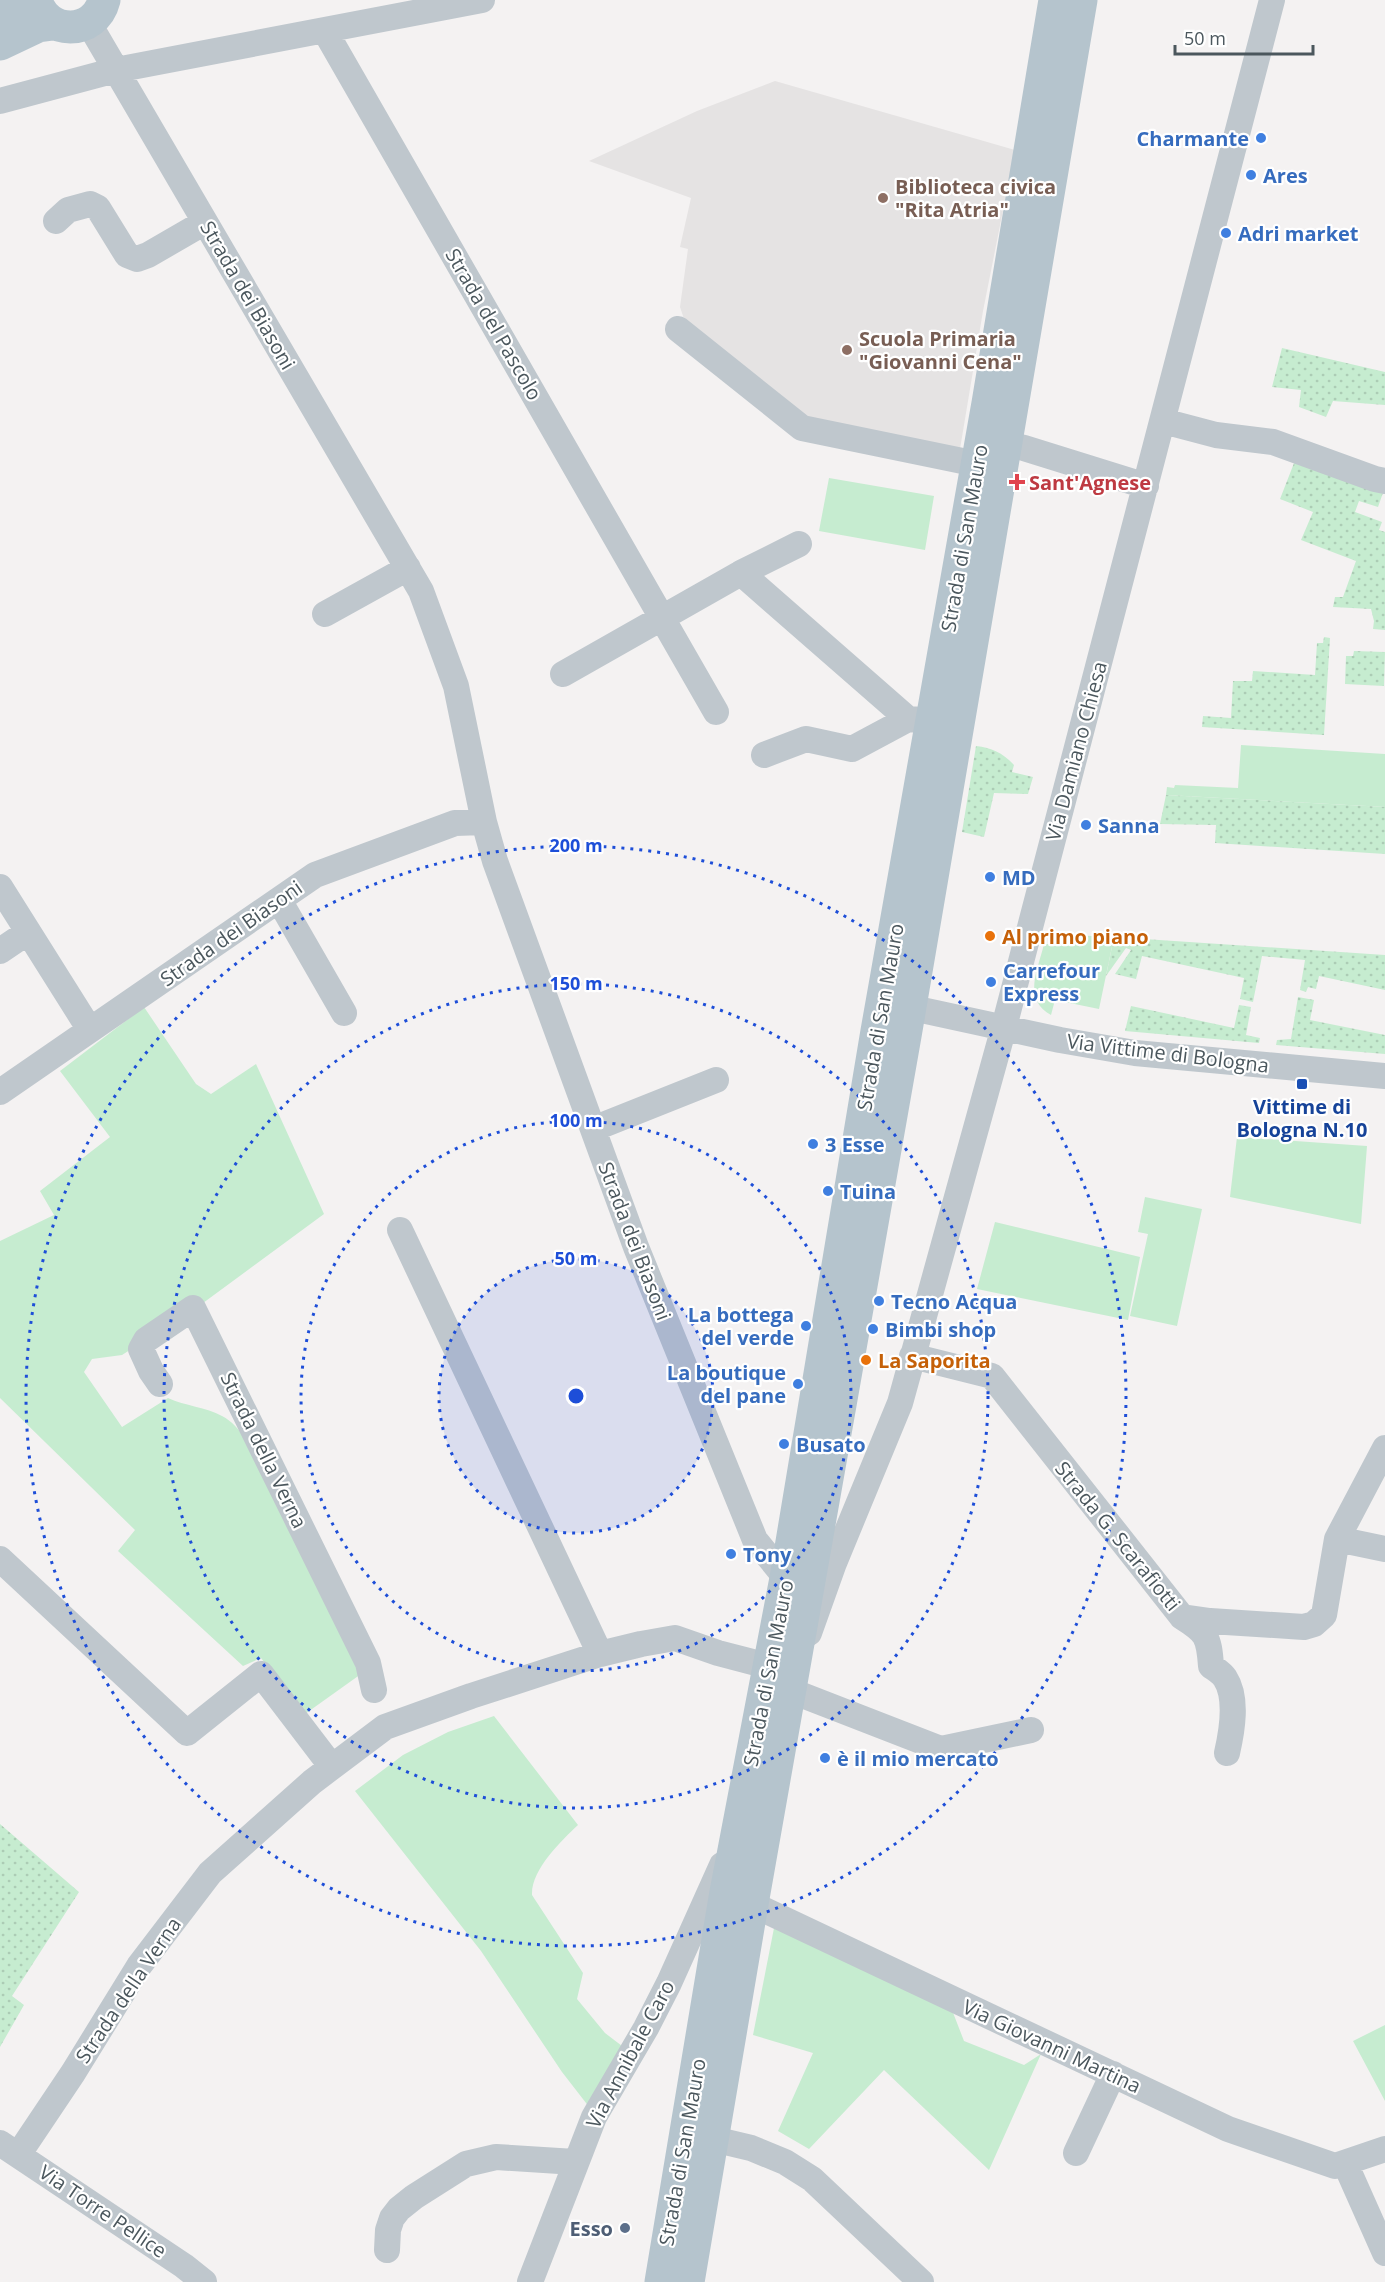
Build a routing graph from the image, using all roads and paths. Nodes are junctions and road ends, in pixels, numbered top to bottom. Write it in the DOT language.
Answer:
graph roads {
  1 [pos="23,0"];
  2 [pos="482,0"];
  3 [pos="1055,0"];
  4 [pos="1081,0"];
  5 [pos="1272,0"];
  6 [pos="96,11"];
  7 [pos="0,12"];
  8 [pos="45,12"];
  9 [pos="325,31"];
  10 [pos="0,44"];
  11 [pos="116,70"];
  12 [pos="0,101"];
  13 [pos="56,221"];
  14 [pos="205,222"];
  15 [pos="678,329"];
  16 [pos="1163,421"];
  17 [pos="988,448"];
  18 [pos="1385,481"];
  19 [pos="1146,486"];
  20 [pos="799,544"];
  21 [pos="408,568"];
  22 [pos="741,573"];
  23 [pos="325,614"];
  24 [pos="663,618"];
  25 [pos="563,674"];
  26 [pos="716,712"];
  27 [pos="920,720"];
  28 [pos="764,755"];
  29 [pos="484,822"];
  30 [pos="0,886"];
  31 [pos="279,900"];
  32 [pos="28,932"];
  33 [pos="0,951"];
  34 [pos="896,1004"];
  35 [pos="344,1013"];
  36 [pos="1004,1027"];
  37 [pos="90,1030"];
  38 [pos="1385,1076"];
  39 [pos="716,1080"];
  40 [pos="0,1092"];
  41 [pos="593,1129"];
  42 [pos="400,1230"];
  43 [pos="912,1356"];
  44 [pos="160,1384"];
  45 [pos="1385,1448"];
  46 [pos="1337,1539"];
  47 [pos="1385,1549"];
  48 [pos="0,1559"];
  49 [pos="810,1570"];
  50 [pos="1182,1617"];
  51 [pos="600,1654"];
  52 [pos="784,1676"];
  53 [pos="374,1690"];
  54 [pos="1031,1730"];
  55 [pos="1227,1753"];
  56 [pos="332,1767"];
  57 [pos="738,1829"];
  58 [pos="739,1898"];
  59 [pos="1113,2074"];
  60 [pos="713,2139"];
  61 [pos="9,2149"];
  62 [pos="1385,2149"];
  63 [pos="1076,2153"];
  64 [pos="575,2162"];
  65 [pos="1345,2163"];
  66 [pos="387,2250"];
  67 [pos="1385,2253"];
  68 [pos="204,2282"];
  69 [pos="530,2282"];
  70 [pos="661,2282"];
  71 [pos="688,2282"];
  72 [pos="921,2282"];
  1 -- 7 [label="main road"];
  2 -- 9 [label="street"];
  3 -- 17 [label="main road, Strada di San Mauro"];
  4 -- 17 [label="main road, Strada di San Mauro"];
  5 -- 16 [label="street, Via Damiano Chiesa"];
  6 -- 8 [label="main road"];
  6 -- 11 [label="street, Strada dei Biasoni"];
  8 -- 10 [label="main road"];
  9 -- 11 [label="street"];
  9 -- 24 [label="street, Strada del Pascolo"];
  11 -- 12 [label="street"];
  11 -- 14 [label="street, Strada dei Biasoni"];
  13 -- 14 [label="street"];
  14 -- 21 [label="street, Strada dei Biasoni"];
  15 -- 17 [label="street"];
  16 -- 18 [label="street"];
  16 -- 19 [label="street, Via Damiano Chiesa"];
  17 -- 19 [label="street"];
  17 -- 27 [label="main road, Strada di San Mauro"];
  17 -- 34 [label="main road, Strada di San Mauro"];
  19 -- 36 [label="street, Via Damiano Chiesa"];
  20 -- 22 [label="street"];
  21 -- 23 [label="street"];
  21 -- 29 [label="street, Strada dei Biasoni"];
  22 -- 24 [label="street"];
  22 -- 27 [label="street"];
  24 -- 25 [label="street"];
  24 -- 26 [label="street, Strada del Pascolo"];
  27 -- 28 [label="street"];
  27 -- 34 [label="main road, Strada di San Mauro"];
  29 -- 31 [label="street, Strada dei Biasoni"];
  29 -- 41 [label="street, Strada dei Biasoni"];
  30 -- 32 [label="street"];
  31 -- 35 [label="street"];
  31 -- 37 [label="street, Strada dei Biasoni"];
  32 -- 33 [label="street"];
  32 -- 37 [label="street"];
  34 -- 36 [label="street, Via Vittime di Bologna"];
  34 -- 49 [label="main road, Strada di San Mauro"];
  36 -- 38 [label="street, Via Vittime di Bologna"];
  36 -- 43 [label="street, Via Damiano Chiesa"];
  37 -- 40 [label="street, Strada dei Biasoni"];
  39 -- 41 [label="street"];
  41 -- 49 [label="street, Strada dei Biasoni"];
  42 -- 51 [label="street"];
  43 -- 49 [label="street, Via Damiano Chiesa"];
  43 -- 50 [label="street, Strada G. Scarafiotti"];
  44 -- 53 [label="street, Strada della Verna"];
  45 -- 46 [label="street, Strada G. Scarafiotti"];
  46 -- 47 [label="street"];
  46 -- 50 [label="street, Strada G. Scarafiotti"];
  48 -- 56 [label="street"];
  49 -- 52 [label="main road, Strada di San Mauro"];
  50 -- 55 [label="street"];
  51 -- 52 [label="street, Strada della Verna"];
  51 -- 56 [label="street, Strada della Verna"];
  52 -- 54 [label="street, Strada della Verna"];
  52 -- 57 [label="main road, Strada di San Mauro"];
  52 -- 58 [label="main road, Strada di San Mauro"];
  56 -- 61 [label="street, Strada della Verna"];
  57 -- 58 [label="main road, Strada di San Mauro"];
  57 -- 64 [label="street, Via Annibale Caro"];
  58 -- 59 [label="street, Via Giovanni Martina"];
  58 -- 60 [label="main road, Strada di San Mauro"];
  58 -- 70 [label="main road, Strada di San Mauro"];
  59 -- 63 [label="street"];
  59 -- 65 [label="street, Via Giovanni Martina"];
  60 -- 71 [label="main road, Strada di San Mauro"];
  60 -- 72 [label="street"];
  61 -- 68 [label="street, Via Torre Pellice"];
  62 -- 65 [label="street, Via Giovanni Martina"];
  64 -- 66 [label="street"];
  64 -- 69 [label="street, Via Annibale Caro"];
  65 -- 67 [label="street"];
}
